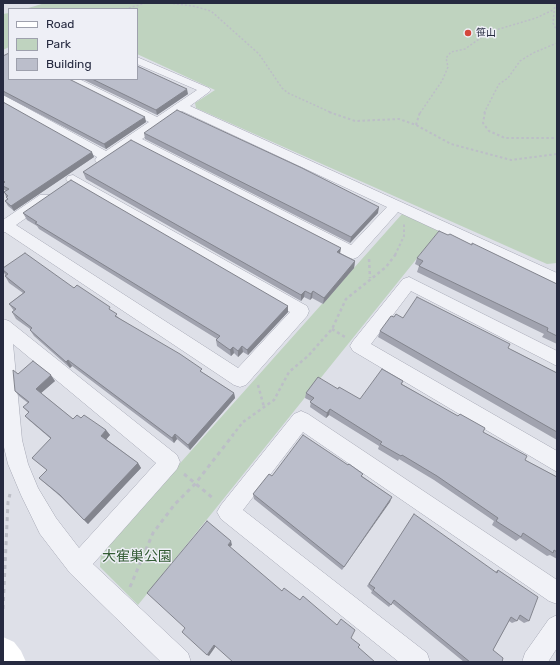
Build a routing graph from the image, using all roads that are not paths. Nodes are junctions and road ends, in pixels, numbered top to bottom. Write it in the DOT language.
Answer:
graph roads {
  1 [pos="138,60"];
  2 [pos="72,80"];
  3 [pos="3,99"];
  4 [pos="181,106"];
  5 [pos="158,122"];
  6 [pos="132,139"];
  7 [pos="107,156"];
  8 [pos="72,180"];
  9 [pos="396,206"];
  10 [pos="5,226"];
  11 [pos="557,280"];
  12 [pos="3,327"];
  13 [pos="557,359"];
  14 [pos="557,462"];
  15 [pos="78,565"];
  16 [pos="557,592"];
  17 [pos="557,627"];
  18 [pos="3,653"];
  19 [pos="10,662"];
  20 [pos="179,662"];
  21 [pos="418,662"];
  22 [pos="534,662"];
  1 -- 4 [label="street"];
  2 -- 5 [label="street"];
  3 -- 7 [label="street"];
  4 -- 5 [label="street"];
  4 -- 9 [label="street"];
  5 -- 6 [label="street"];
  6 -- 7 [label="street"];
  6 -- 9 [label="street"];
  7 -- 8 [label="street"];
  8 -- 10 [label="street"];
  8 -- 10 [label="street"];
  9 -- 11 [label="street"];
  12 -- 15 [label="street"];
  12 -- 15 [label="street"];
  13 -- 14 [label="street"];
  15 -- 20 [label="street"];
  16 -- 21 [label="street"];
  17 -- 22 [label="street"];
  18 -- 19 [label="street"];
}
